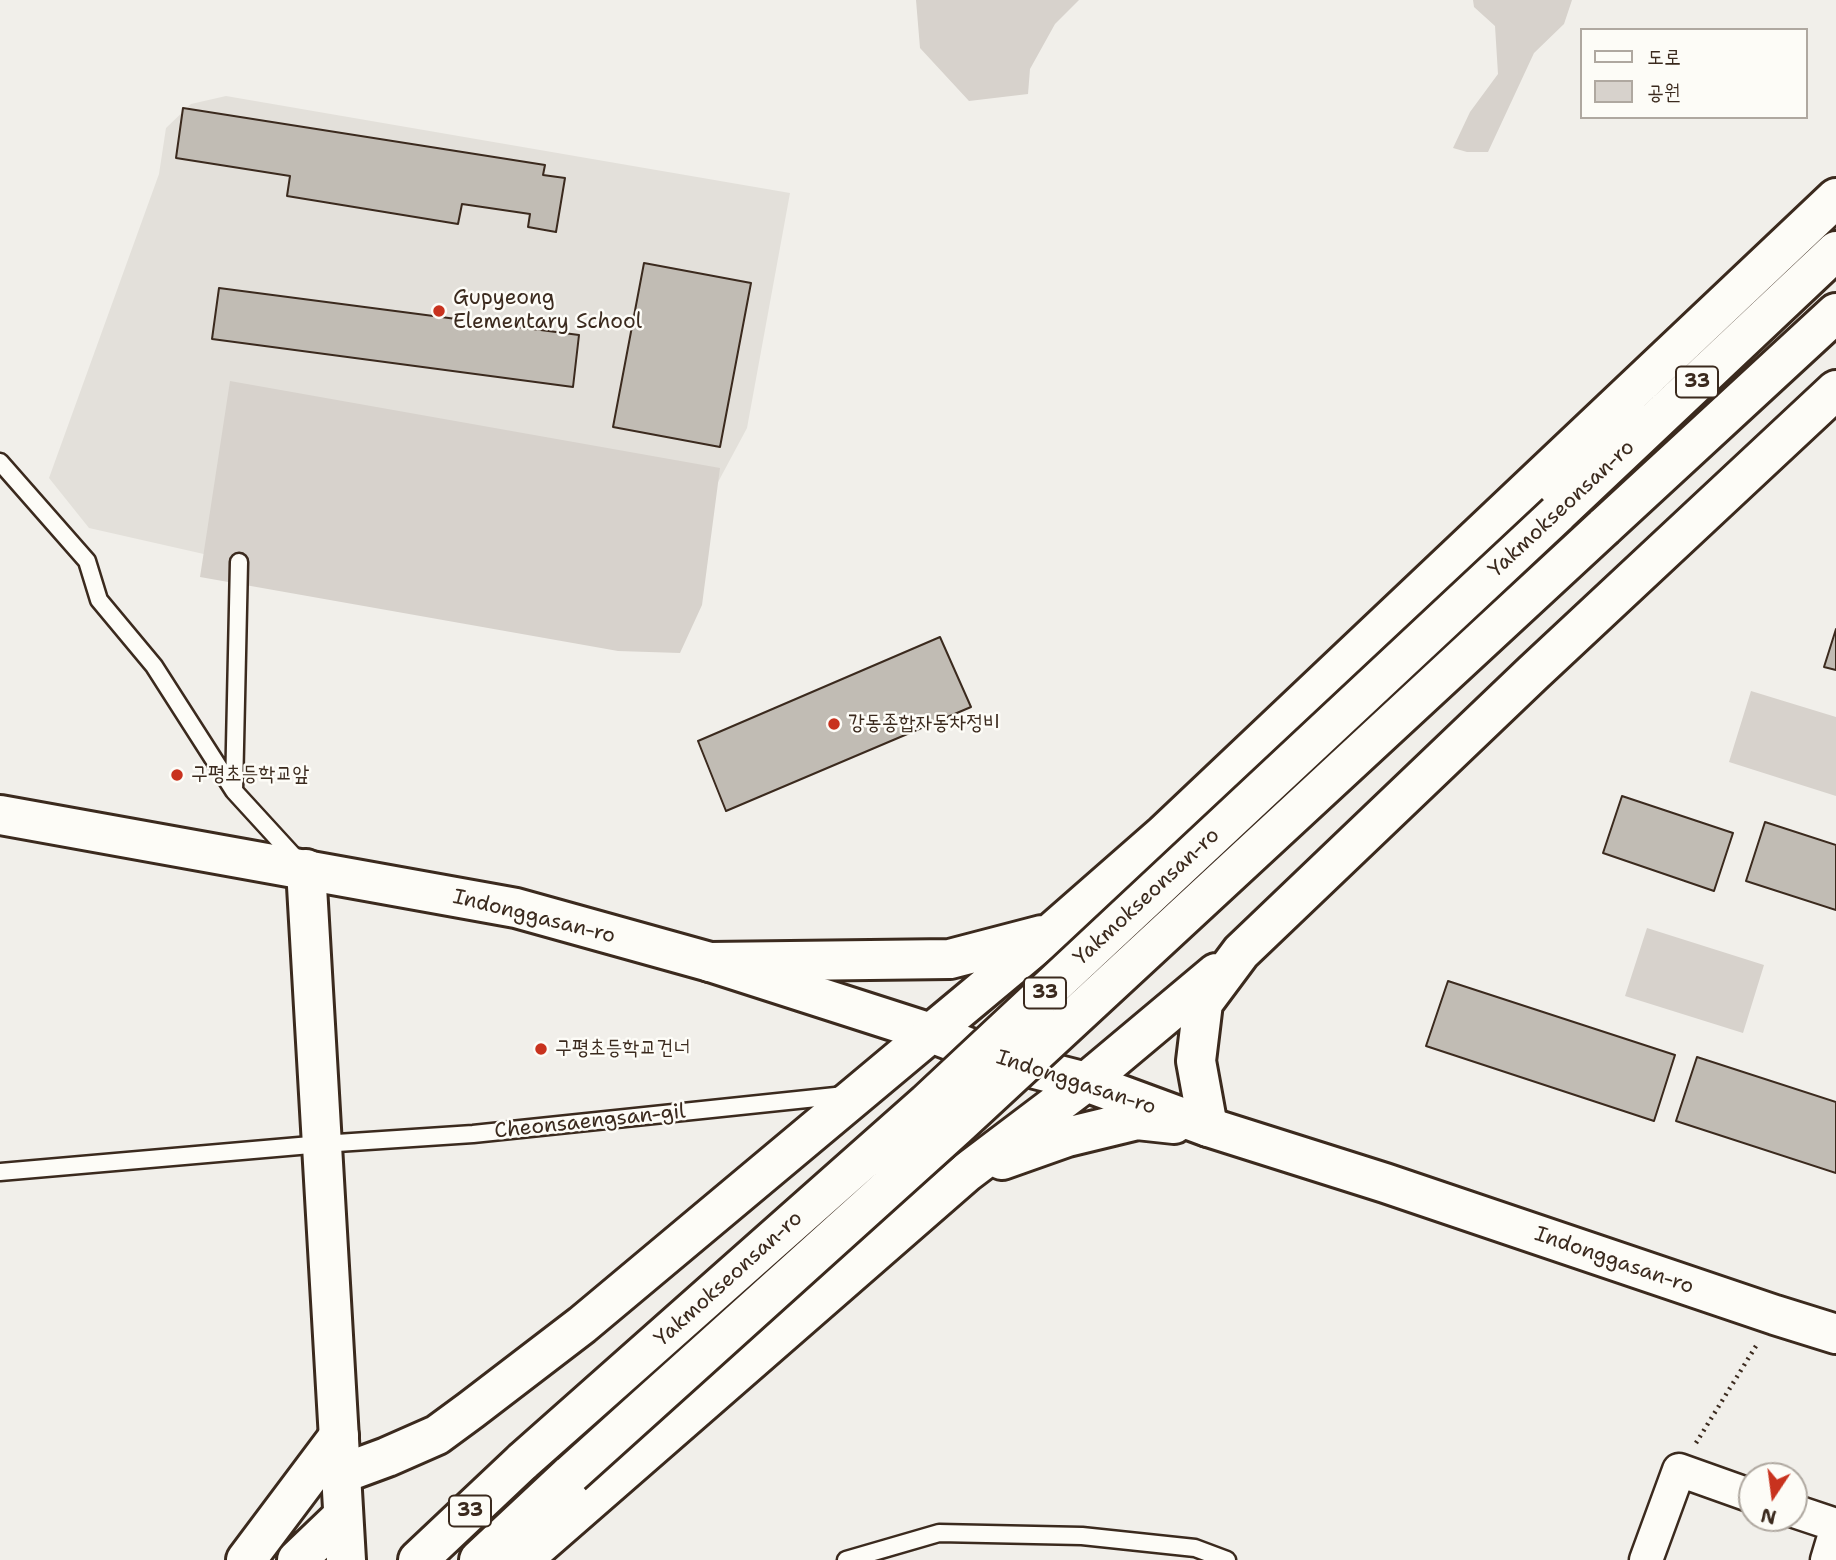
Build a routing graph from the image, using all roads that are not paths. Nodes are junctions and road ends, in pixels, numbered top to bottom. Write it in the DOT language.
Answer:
graph roads {
  1 [pos="1836,198"];
  2 [pos="1836,251"];
  3 [pos="1836,313"];
  4 [pos="1836,390"];
  5 [pos="0,461"];
  6 [pos="239,562"];
  7 [pos="234,791"];
  8 [pos="0,815"];
  9 [pos="306,869"];
  10 [pos="1051,933"];
  11 [pos="1241,952"];
  12 [pos="710,962"];
  13 [pos="931,1033"];
  14 [pos="1086,1083"];
  15 [pos="858,1094"];
  16 [pos="1208,1127"];
  17 [pos="322,1144"];
  18 [pos="0,1172"];
  19 [pos="967,1172"];
  20 [pos="1836,1334"];
  21 [pos="339,1436"];
  22 [pos="341,1474"];
  23 [pos="1738,1491"];
  24 [pos="343,1516"];
  25 [pos="1808,1516"];
  26 [pos="1836,1527"];
  27 [pos="246,1560"];
  28 [pos="297,1560"];
  29 [pos="346,1560"];
  30 [pos="418,1560"];
  31 [pos="479,1560"];
  32 [pos="522,1560"];
  33 [pos="846,1560"];
  34 [pos="1227,1560"];
  35 [pos="1646,1560"];
  36 [pos="1828,1560"];
  1 -- 10 [label="main road"];
  2 -- 30 [label="main road, Yakmokseonsan-ro / 33, bridge"];
  3 -- 31 [label="main road, Yakmokseonsan-ro / 33, bridge"];
  4 -- 11 [label="main road"];
  5 -- 7 [label="lane"];
  6 -- 7 [label="lane"];
  7 -- 9 [label="lane"];
  8 -- 9 [label="main road, Indonggasan-ro"];
  9 -- 12 [label="main road, Indonggasan-ro"];
  9 -- 17 [label="main road"];
  10 -- 12 [label="main road"];
  10 -- 13 [label="main road"];
  11 -- 14 [label="main road"];
  11 -- 16 [label="main road"];
  12 -- 13 [label="main road, Indonggasan-ro"];
  13 -- 14 [label="main road, Indonggasan-ro"];
  13 -- 15 [label="main road"];
  14 -- 16 [label="main road, Indonggasan-ro"];
  14 -- 19 [label="main road"];
  15 -- 17 [label="lane, Cheonsaengsan-gil"];
  15 -- 22 [label="main road"];
  16 -- 19 [label="main road"];
  16 -- 20 [label="main road, Indonggasan-ro"];
  17 -- 18 [label="lane"];
  17 -- 21 [label="main road"];
  19 -- 32 [label="main road"];
  21 -- 22 [label="main road"];
  21 -- 27 [label="main road"];
  22 -- 24 [label="main road"];
  23 -- 35 [label="street"];
  24 -- 28 [label="main road"];
  24 -- 29 [label="main road"];
  25 -- 26 [label="street"];
  26 -- 36 [label="street"];
  33 -- 34 [label="lane"];
}
